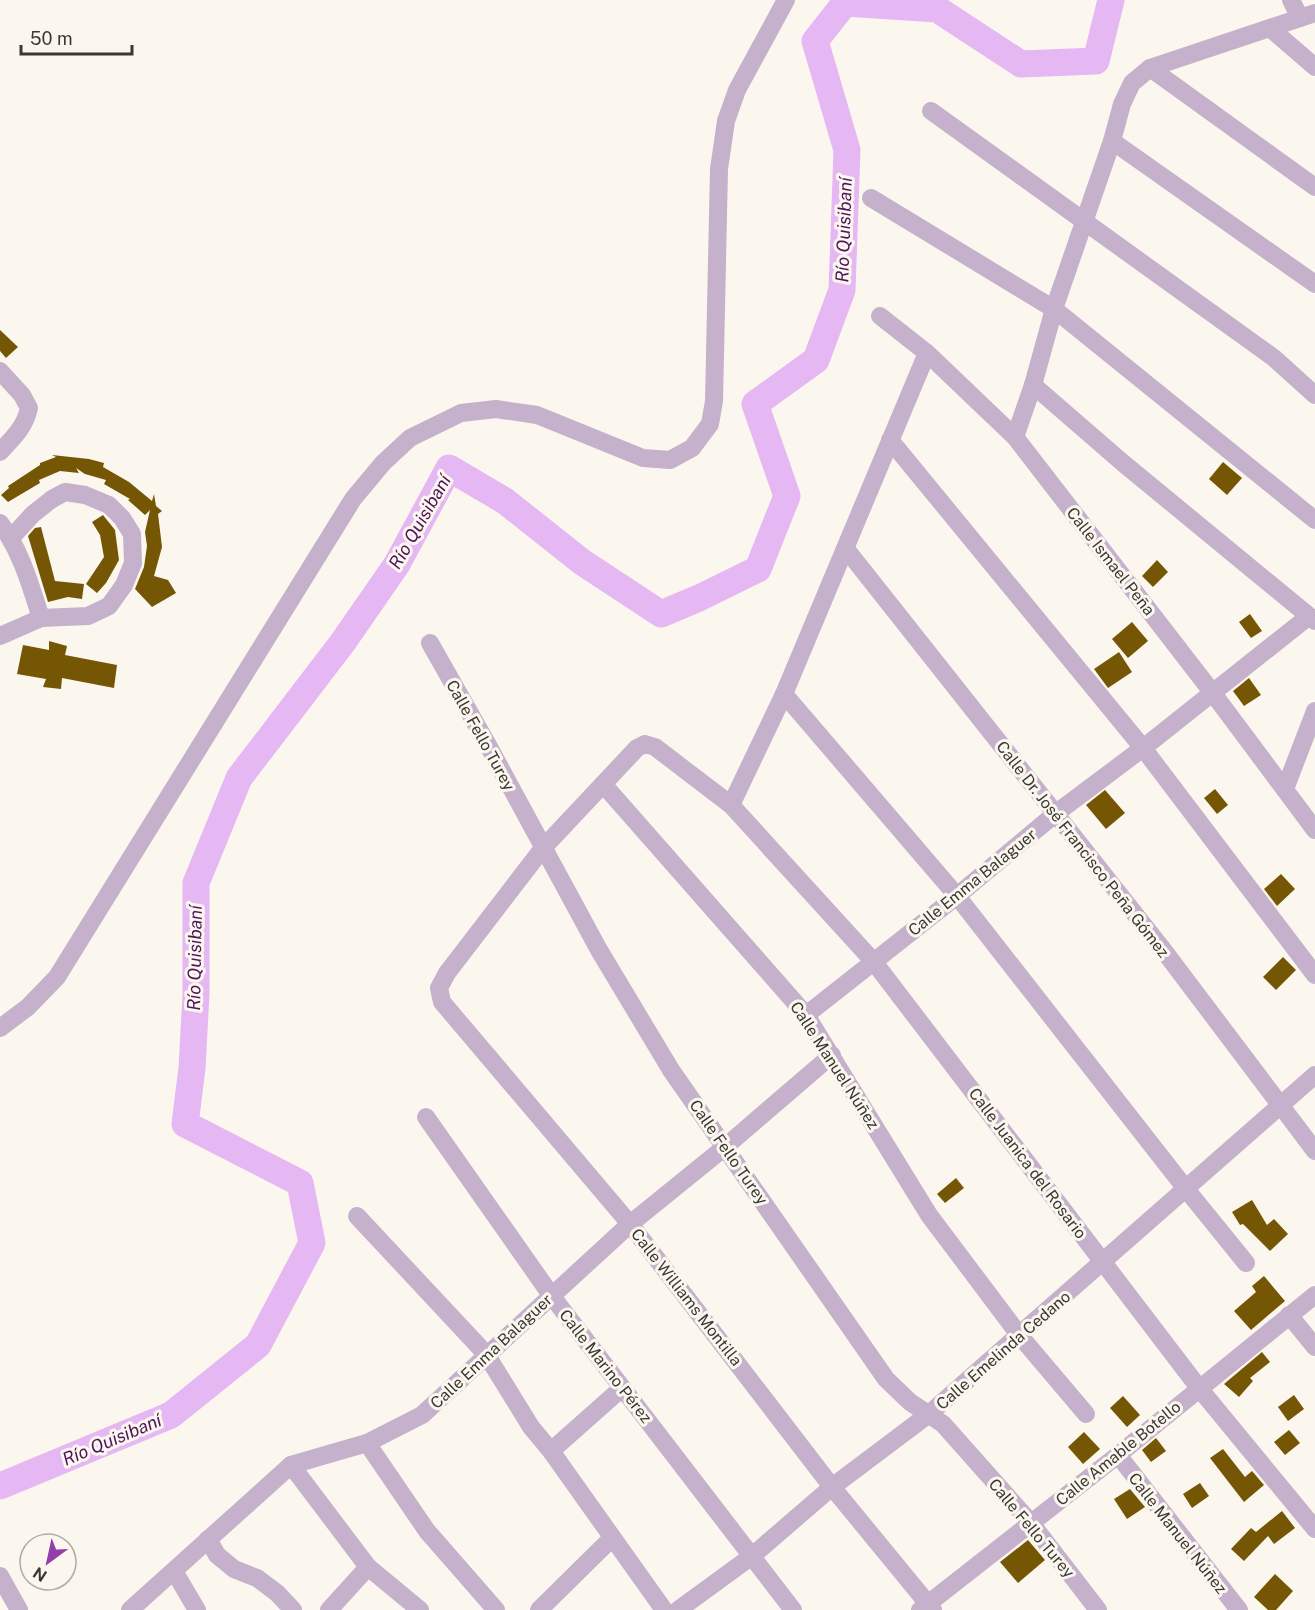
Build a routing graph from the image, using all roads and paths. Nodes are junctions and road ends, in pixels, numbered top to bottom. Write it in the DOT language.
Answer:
graph roads {
  1 [pos="786,0"];
  2 [pos="1291,0"];
  3 [pos="1308,16"];
  4 [pos="1270,28"];
  5 [pos="1150,68"];
  6 [pos="1315,68"];
  7 [pos="931,111"];
  8 [pos="1112,141"];
  9 [pos="1315,187"];
  10 [pos="871,198"];
  11 [pos="1083,223"];
  12 [pos="1315,284"];
  13 [pos="1054,309"];
  14 [pos="880,316"];
  15 [pos="927,353"];
  16 [pos="0,371"];
  17 [pos="1033,385"];
  18 [pos="1315,395"];
  19 [pos="1015,437"];
  20 [pos="890,440"];
  21 [pos="0,452"];
  22 [pos="1315,519"];
  23 [pos="0,523"];
  24 [pos="11,538"];
  25 [pos="846,549"];
  26 [pos="41,618"];
  27 [pos="1312,619"];
  28 [pos="0,636"];
  29 [pos="430,643"];
  30 [pos="1212,692"];
  31 [pos="784,694"];
  32 [pos="1315,711"];
  33 [pos="1143,748"];
  34 [pos="603,784"];
  35 [pos="1285,789"];
  36 [pos="730,805"];
  37 [pos="1055,814"];
  38 [pos="1315,830"];
  39 [pos="543,848"];
  40 [pos="957,896"];
  41 [pos="874,962"];
  42 [pos="1315,975"];
  43 [pos="806,1014"];
  44 [pos="0,1028"];
  45 [pos="832,1055"];
  46 [pos="1315,1075"];
  47 [pos="1280,1106"];
  48 [pos="426,1117"];
  49 [pos="725,1147"];
  50 [pos="1315,1151"];
  51 [pos="1186,1189"];
  52 [pos="357,1216"];
  53 [pos="630,1224"];
  54 [pos="1103,1262"];
  55 [pos="1246,1263"];
  56 [pos="551,1295"];
  57 [pos="1315,1295"];
  58 [pos="1289,1315"];
  59 [pos="1020,1336"];
  60 [pos="1315,1347"];
  61 [pos="486,1354"];
  62 [pos="622,1388"];
  63 [pos="1199,1388"];
  64 [pos="929,1414"];
  65 [pos="1086,1414"];
  66 [pos="367,1443"];
  67 [pos="551,1451"];
  68 [pos="1118,1455"];
  69 [pos="291,1465"];
  70 [pos="832,1487"];
  71 [pos="1031,1523"];
  72 [pos="1315,1529"];
  73 [pos="208,1539"];
  74 [pos="612,1539"];
  75 [pos="752,1556"];
  76 [pos="368,1567"];
  77 [pos="174,1571"];
  78 [pos="0,1576"];
  79 [pos="927,1608"];
  80 [pos="19,1610"];
  81 [pos="130,1610"];
  82 [pos="197,1610"];
  83 [pos="293,1610"];
  84 [pos="329,1610"];
  85 [pos="420,1610"];
  86 [pos="496,1610"];
  87 [pos="539,1610"];
  88 [pos="664,1610"];
  89 [pos="678,1610"];
  90 [pos="793,1610"];
  91 [pos="1098,1610"];
  92 [pos="1239,1610"];
  1 -- 44 [label="street"];
  2 -- 3 [label="street"];
  3 -- 4 [label="street"];
  4 -- 5 [label="street"];
  4 -- 6 [label="street"];
  5 -- 8 [label="street"];
  5 -- 9 [label="street"];
  7 -- 11 [label="street"];
  8 -- 11 [label="street"];
  8 -- 12 [label="street"];
  10 -- 13 [label="street"];
  11 -- 13 [label="street"];
  11 -- 18 [label="street"];
  13 -- 17 [label="street"];
  13 -- 22 [label="street"];
  14 -- 15 [label="street, Calle Ismael Peña"];
  15 -- 19 [label="street, Calle Ismael Peña"];
  15 -- 20 [label="street"];
  16 -- 21 [label="street"];
  17 -- 19 [label="street"];
  17 -- 27 [label="street"];
  19 -- 30 [label="street, Calle Ismael Peña"];
  20 -- 25 [label="street"];
  20 -- 33 [label="street"];
  23 -- 24 [label="street"];
  24 -- 26 [label="street"];
  24 -- 26 [label="street"];
  25 -- 31 [label="street"];
  25 -- 37 [label="street, Calle Dr. José Francisco Peña Gómez"];
  26 -- 28 [label="street"];
  27 -- 30 [label="street, Calle Emma Balaguer"];
  29 -- 39 [label="street, Calle Fello Turey"];
  30 -- 33 [label="street, Calle Emma Balaguer"];
  30 -- 35 [label="street, Calle Ismael Peña"];
  31 -- 36 [label="street"];
  31 -- 40 [label="street"];
  32 -- 35 [label="street"];
  33 -- 37 [label="street, Calle Emma Balaguer"];
  33 -- 42 [label="street"];
  34 -- 36 [label="street, Calle Juanica del Rosario"];
  34 -- 39 [label="street"];
  34 -- 43 [label="street, Calle Manuel Núñez"];
  35 -- 38 [label="street, Calle Ismael Peña"];
  36 -- 41 [label="street, Calle Juanica del Rosario"];
  37 -- 40 [label="street, Calle Emma Balaguer"];
  37 -- 47 [label="street, Calle Dr. José Francisco Peña Gómez"];
  39 -- 49 [label="street, Calle Fello Turey"];
  39 -- 53 [label="street, Calle Williams Montilla"];
  40 -- 41 [label="street, Calle Emma Balaguer"];
  40 -- 51 [label="street"];
  41 -- 43 [label="street, Calle Emma Balaguer"];
  41 -- 54 [label="street, Calle Juanica del Rosario"];
  43 -- 45 [label="street, Calle Manuel Núñez"];
  45 -- 49 [label="street, Calle Emma Balaguer"];
  45 -- 59 [label="street, Calle Manuel Núñez"];
  46 -- 47 [label="street, Calle Emelinda Cedano"];
  47 -- 50 [label="street, Calle Dr. José Francisco Peña Gómez"];
  47 -- 51 [label="street, Calle Emelinda Cedano"];
  48 -- 56 [label="street, Calle Marino Pérez"];
  49 -- 53 [label="street, Calle Emma Balaguer"];
  49 -- 64 [label="street, Calle Fello Turey"];
  51 -- 54 [label="street, Calle Emelinda Cedano"];
  51 -- 55 [label="street"];
  52 -- 61 [label="street"];
  53 -- 56 [label="street, Calle Emma Balaguer"];
  53 -- 70 [label="street, Calle Williams Montilla"];
  54 -- 59 [label="street, Calle Emelinda Cedano"];
  54 -- 63 [label="street, Calle Juanica del Rosario"];
  56 -- 61 [label="street, Calle Emma Balaguer"];
  56 -- 62 [label="street, Calle Marino Pérez"];
  57 -- 58 [label="street, Calle Amable Botello"];
  58 -- 60 [label="street"];
  58 -- 63 [label="street, Calle Amable Botello"];
  59 -- 64 [label="street, Calle Emelinda Cedano"];
  59 -- 65 [label="street, Calle Manuel Núñez"];
  61 -- 66 [label="street, Calle Emma Balaguer"];
  61 -- 67 [label="street"];
  62 -- 67 [label="street"];
  62 -- 75 [label="street, Calle Marino Pérez"];
  63 -- 68 [label="street, Calle Amable Botello"];
  63 -- 72 [label="street, Calle Juanica del Rosario"];
  64 -- 70 [label="street, Calle Emelinda Cedano"];
  64 -- 71 [label="street, Calle Fello Turey"];
  66 -- 69 [label="street, Calle Emma Balaguer"];
  66 -- 86 [label="street"];
  67 -- 74 [label="street"];
  68 -- 71 [label="street, Calle Amable Botello"];
  68 -- 92 [label="street, Calle Manuel Núñez"];
  69 -- 73 [label="street, Calle Emma Balaguer"];
  69 -- 76 [label="street"];
  70 -- 75 [label="street, Calle Emelinda Cedano"];
  70 -- 79 [label="street, Calle Williams Montilla"];
  71 -- 79 [label="street, Calle Amable Botello"];
  71 -- 91 [label="street, Calle Fello Turey"];
  73 -- 77 [label="street, Calle Emma Balaguer"];
  73 -- 83 [label="street"];
  74 -- 87 [label="street"];
  74 -- 88 [label="street"];
  75 -- 89 [label="street, Calle Emelinda Cedano"];
  75 -- 90 [label="street, Calle Marino Pérez"];
  76 -- 84 [label="street"];
  76 -- 85 [label="street"];
  77 -- 81 [label="street, Calle Emma Balaguer"];
  77 -- 82 [label="street"];
  78 -- 80 [label="street"];
}
